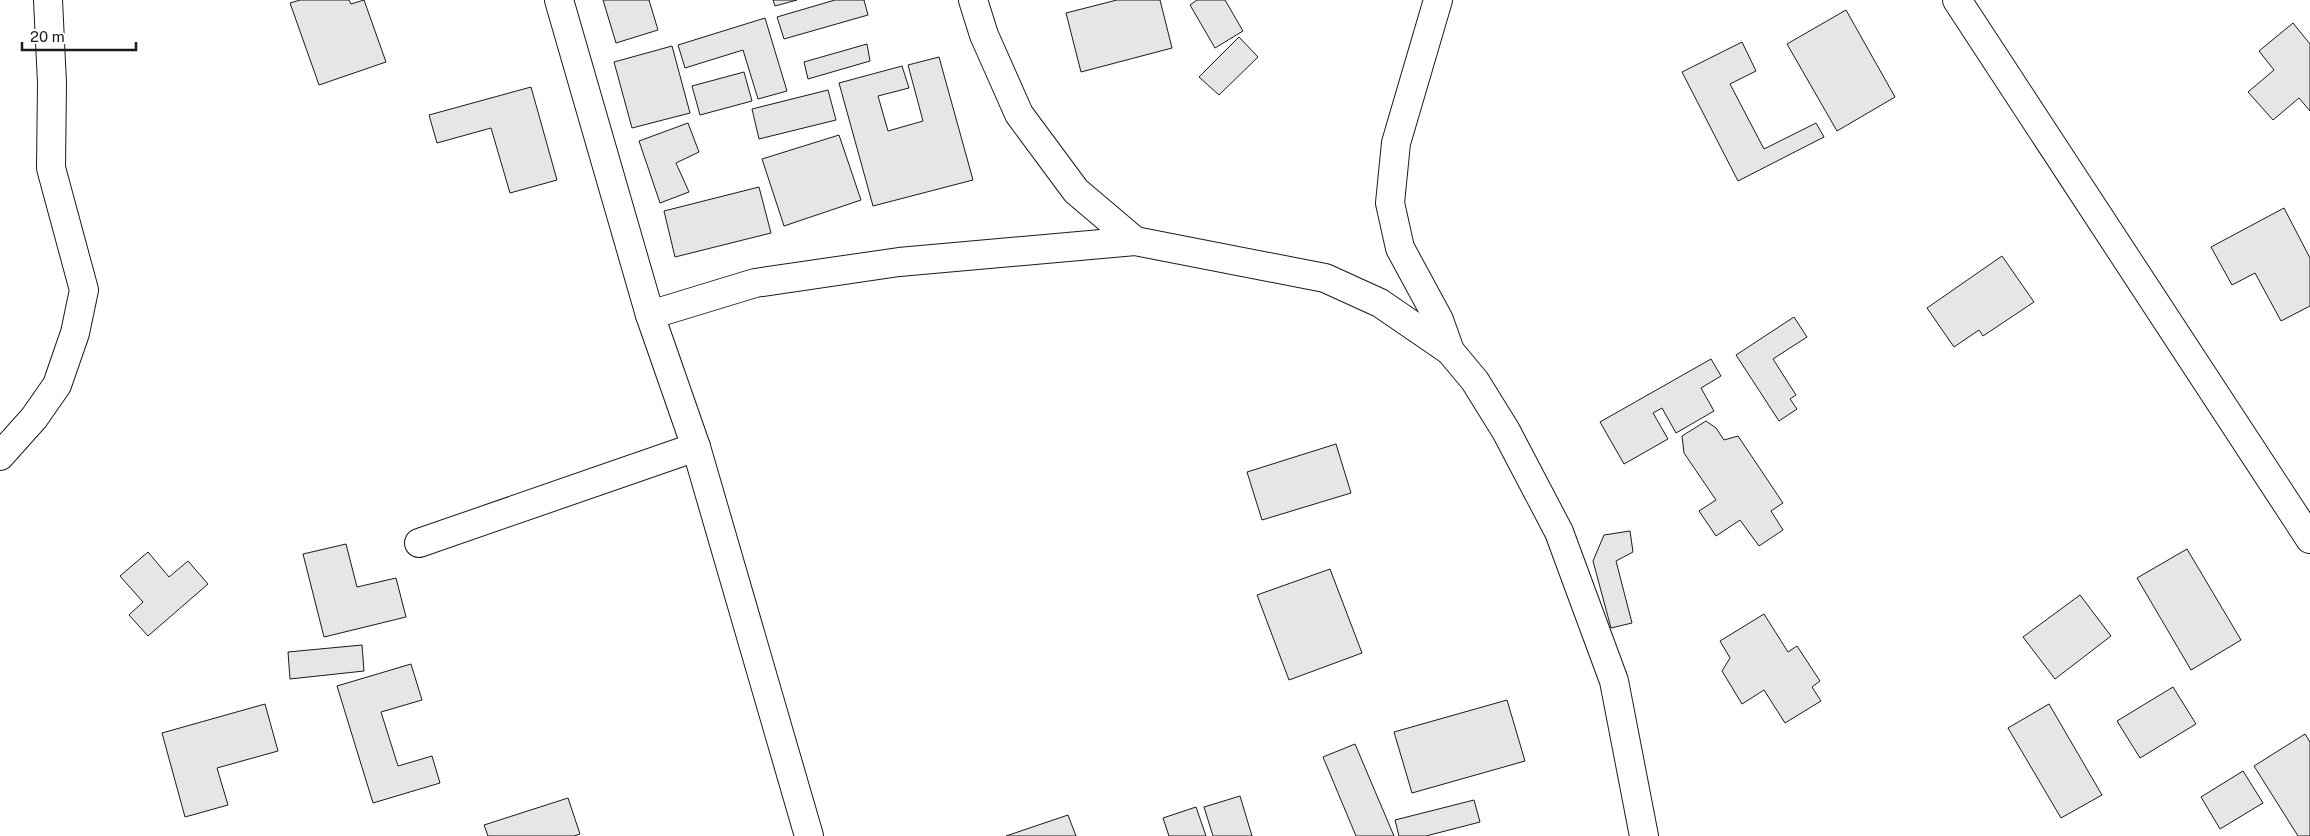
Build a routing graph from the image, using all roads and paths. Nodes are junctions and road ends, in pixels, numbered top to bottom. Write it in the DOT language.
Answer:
graph roads {
  1 [pos="48,0"];
  2 [pos="559,0"];
  3 [pos="974,0"];
  4 [pos="1438,0"];
  5 [pos="1956,0"];
  6 [pos="1135,241"];
  7 [pos="650,315"];
  8 [pos="1450,351"];
  9 [pos="696,447"];
  10 [pos="0,456"];
  11 [pos="2310,539"];
  12 [pos="419,543"];
  13 [pos="809,836"];
  14 [pos="1644,836"];
  1 -- 10 [label="street"];
  2 -- 7 [label="street"];
  3 -- 6 [label="street"];
  4 -- 8 [label="street"];
  5 -- 11 [label="street"];
  6 -- 7 [label="street"];
  6 -- 8 [label="street"];
  7 -- 9 [label="street"];
  8 -- 14 [label="street"];
  9 -- 12 [label="street"];
  9 -- 13 [label="street"];
}
